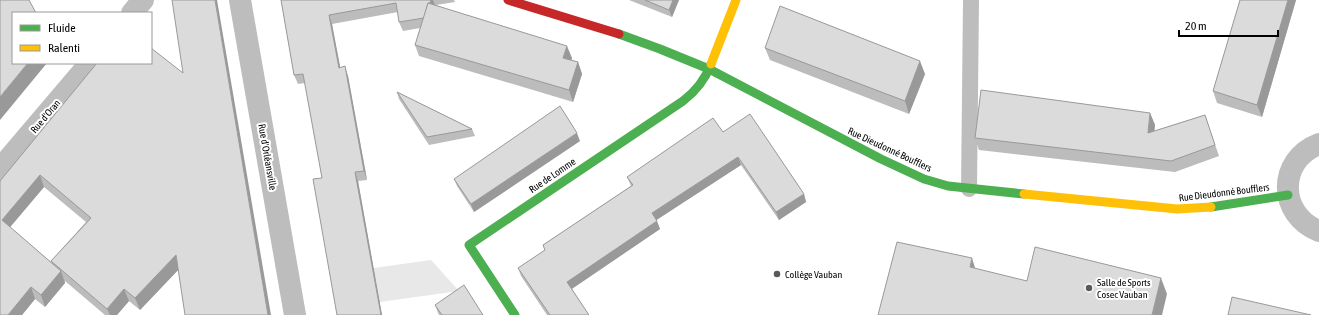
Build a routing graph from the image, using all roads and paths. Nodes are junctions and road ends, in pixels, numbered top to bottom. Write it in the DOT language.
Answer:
graph roads {
  1 [pos="143,0"];
  2 [pos="240,0"];
  3 [pos="508,0"];
  4 [pos="736,0"];
  5 [pos="971,0"];
  6 [pos="133,12"];
  7 [pos="89,64"];
  8 [pos="709,69"];
  9 [pos="1319,144"];
  10 [pos="0,169"];
  11 [pos="969,189"];
  12 [pos="1288,195"];
  13 [pos="1319,231"];
  14 [pos="295,315"];
  15 [pos="516,315"];
  1 -- 6 [label="street"];
  2 -- 14 [label="street, Rue d'Orléansville"];
  3 -- 8 [label="street, Rue Dieudonné Boufflers"];
  4 -- 8 [label="street"];
  5 -- 11 [label="lane"];
  7 -- 10 [label="street, Rue d'Oran"];
  8 -- 11 [label="street, Rue Dieudonné Boufflers"];
  8 -- 15 [label="street, Rue de Lomme"];
  9 -- 12 [label="street"];
  11 -- 12 [label="street, Rue Dieudonné Boufflers"];
  12 -- 13 [label="street"];
}
